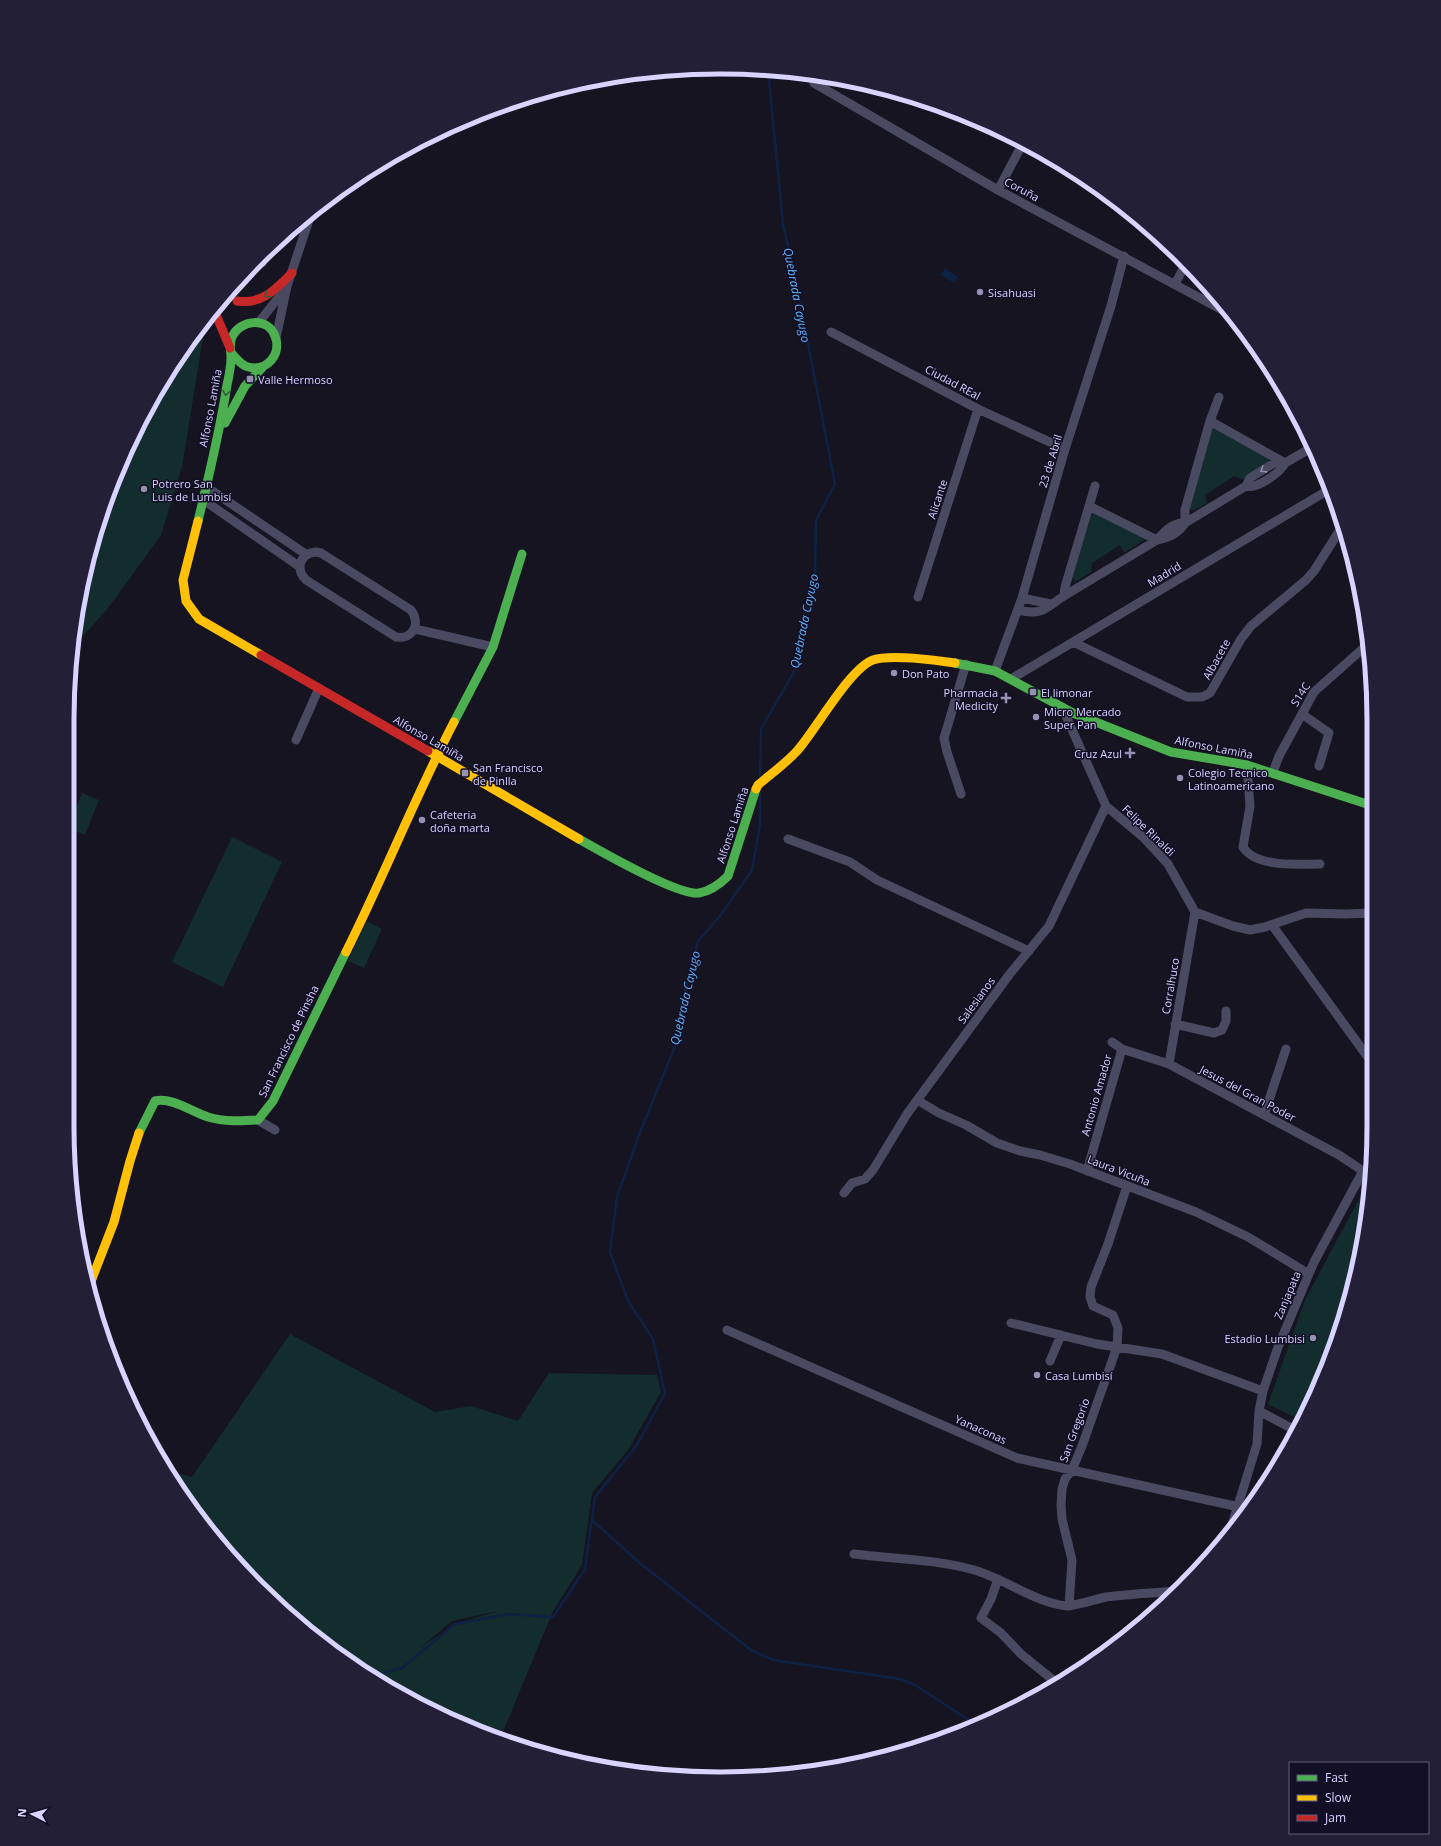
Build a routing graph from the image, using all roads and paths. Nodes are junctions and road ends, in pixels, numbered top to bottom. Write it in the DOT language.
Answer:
graph roads {
  1 [pos="813,81"];
  2 [pos="1020,148"];
  3 [pos="998,190"];
  4 [pos="308,223"];
  5 [pos="1124,256"];
  6 [pos="1183,269"];
  7 [pos="292,273"];
  8 [pos="1175,284"];
  9 [pos="287,286"];
  10 [pos="232,297"];
  11 [pos="237,301"];
  12 [pos="1217,307"];
  13 [pos="217,316"];
  14 [pos="252,318"];
  15 [pos="831,332"];
  16 [pos="276,338"];
  17 [pos="231,351"];
  18 [pos="262,368"];
  19 [pos="1219,397"];
  20 [pos="978,409"];
  21 [pos="1210,421"];
  22 [pos="1066,449"];
  23 [pos="1307,450"];
  24 [pos="1285,463"];
  25 [pos="210,466"];
  26 [pos="205,486"];
  27 [pos="1095,486"];
  28 [pos="1325,492"];
  29 [pos="202,499"];
  30 [pos="1089,506"];
  31 [pos="1185,523"];
  32 [pos="1339,532"];
  33 [pos="1157,540"];
  34 [pos="522,554"];
  35 [pos="307,555"];
  36 [pos="300,567"];
  37 [pos="1064,596"];
  38 [pos="918,597"];
  39 [pos="1022,598"];
  40 [pos="1051,604"];
  41 [pos="1018,610"];
  42 [pos="415,629"];
  43 [pos="1073,642"];
  44 [pos="493,647"];
  45 [pos="1363,649"];
  46 [pos="966,664"];
  47 [pos="995,671"];
  48 [pos="1010,679"];
  49 [pos="319,688"];
  50 [pos="1062,707"];
  51 [pos="1302,714"];
  52 [pos="296,740"];
  53 [pos="437,757"];
  54 [pos="1247,765"];
  55 [pos="1319,766"];
  56 [pos="1273,772"];
  57 [pos="961,794"];
  58 [pos="1367,804"];
  59 [pos="1106,806"];
  60 [pos="788,839"];
  61 [pos="1320,864"];
  62 [pos="1195,912"];
  63 [pos="1367,913"];
  64 [pos="1272,925"];
  65 [pos="1029,951"];
  66 [pos="1226,1011"];
  67 [pos="1175,1024"];
  68 [pos="1112,1042"];
  69 [pos="1122,1049"];
  70 [pos="1286,1049"];
  71 [pos="1367,1056"];
  72 [pos="1170,1064"];
  73 [pos="917,1100"];
  74 [pos="1264,1115"];
  75 [pos="258,1120"];
  76 [pos="275,1130"];
  77 [pos="1087,1171"];
  78 [pos="1366,1173"];
  79 [pos="1365,1174"];
  80 [pos="1127,1186"];
  81 [pos="844,1193"];
  82 [pos="1309,1274"];
  83 [pos="92,1278"];
  84 [pos="1011,1323"];
  85 [pos="727,1330"];
  86 [pos="1061,1335"];
  87 [pos="1117,1347"];
  88 [pos="1050,1360"];
  89 [pos="1263,1391"];
  90 [pos="1259,1411"];
  91 [pos="1291,1428"];
  92 [pos="1072,1470"];
  93 [pos="1239,1507"];
  94 [pos="1236,1515"];
  95 [pos="854,1554"];
  96 [pos="998,1579"];
  97 [pos="1169,1592"];
  98 [pos="1068,1606"];
  99 [pos="1053,1680"];
  1 -- 3 [label="street, Coruña"];
  2 -- 3 [label="street"];
  3 -- 5 [label="street, Coruña"];
  4 -- 7 [label="street"];
  5 -- 8 [label="street, Coruña"];
  5 -- 22 [label="street, 23 de Abril"];
  6 -- 8 [label="street"];
  7 -- 9 [label="street"];
  7 -- 11 [label="street, one-way"];
  8 -- 12 [label="street, Coruña"];
  9 -- 14 [label="street"];
  9 -- 16 [label="street"];
  10 -- 11 [label="street"];
  11 -- 14 [label="street"];
  13 -- 17 [label="street"];
  14 -- 16 [label="street"];
  14 -- 17 [label="street"];
  15 -- 20 [label="street, Ciudad REal"];
  16 -- 18 [label="street"];
  17 -- 18 [label="street"];
  17 -- 25 [label="street, Alfonso Lamiña, one-way"];
  18 -- 25 [label="street, Alfonso Lamiña"];
  19 -- 21 [label="street"];
  20 -- 22 [label="street, Ciudad REal"];
  20 -- 38 [label="street, Alicante"];
  21 -- 24 [label="street"];
  21 -- 31 [label="street"];
  22 -- 39 [label="street, 23 de Abril"];
  23 -- 24 [label="street"];
  24 -- 31 [label="street"];
  25 -- 26 [label="street, Alfonso Lamiña"];
  26 -- 29 [label="street, Alfonso Lamiña"];
  26 -- 35 [label="street"];
  27 -- 30 [label="street"];
  28 -- 43 [label="street, Madrid"];
  29 -- 36 [label="street"];
  29 -- 49 [label="street, Alfonso Lamiña"];
  30 -- 33 [label="street"];
  30 -- 37 [label="street"];
  31 -- 33 [label="street"];
  32 -- 43 [label="street, Albacete"];
  33 -- 37 [label="street"];
  34 -- 44 [label="street, San Francisco de Pinsha"];
  35 -- 36 [label="street"];
  35 -- 42 [label="street"];
  36 -- 42 [label="street"];
  37 -- 40 [label="street"];
  39 -- 40 [label="street"];
  39 -- 41 [label="street, 23 de Abril"];
  40 -- 41 [label="street"];
  41 -- 47 [label="street, 23 de Abril"];
  42 -- 44 [label="street"];
  43 -- 48 [label="street, Madrid"];
  44 -- 53 [label="street, San Francisco de Pinsha"];
  45 -- 51 [label="street, S14C"];
  46 -- 47 [label="street, Alfonso Lamiña"];
  46 -- 53 [label="street, Alfonso Lamiña"];
  46 -- 57 [label="street"];
  47 -- 48 [label="street, Alfonso Lamiña"];
  48 -- 50 [label="street, Alfonso Lamiña"];
  49 -- 52 [label="street"];
  49 -- 53 [label="street, Alfonso Lamiña"];
  50 -- 54 [label="street, Alfonso Lamiña"];
  50 -- 59 [label="street, Felipe Rinaldi"];
  51 -- 55 [label="street"];
  51 -- 56 [label="street, S14C"];
  53 -- 75 [label="street, San Francisco de Pinsha"];
  54 -- 56 [label="street, Alfonso Lamiña"];
  54 -- 61 [label="street"];
  56 -- 58 [label="street, Alfonso Lamiña"];
  59 -- 62 [label="street, Felipe Rinaldi"];
  59 -- 65 [label="street, Salesianos"];
  60 -- 65 [label="street"];
  62 -- 64 [label="street"];
  62 -- 67 [label="street, Corralhuco"];
  63 -- 64 [label="street"];
  64 -- 71 [label="street"];
  65 -- 73 [label="street, Salesianos"];
  66 -- 67 [label="street"];
  67 -- 72 [label="street, Corralhuco"];
  68 -- 69 [label="street, Jesus del Gran Poder"];
  69 -- 72 [label="street, Jesus del Gran Poder"];
  69 -- 77 [label="street, Antonio Amador"];
  70 -- 74 [label="street"];
  72 -- 74 [label="street, Jesus del Gran Poder"];
  73 -- 77 [label="street, Laura Vicuña"];
  73 -- 81 [label="street, Salesianos"];
  74 -- 78 [label="street, Jesus del Gran Poder"];
  75 -- 76 [label="street"];
  75 -- 83 [label="street"];
  77 -- 80 [label="street, Laura Vicuña"];
  79 -- 82 [label="street, Zanjapata"];
  80 -- 82 [label="street, Laura Vicuña"];
  80 -- 87 [label="street, San Gregorio"];
  82 -- 89 [label="street, Zanjapata"];
  84 -- 86 [label="street"];
  85 -- 92 [label="street, Yanaconas"];
  86 -- 87 [label="street"];
  86 -- 88 [label="street"];
  87 -- 89 [label="street"];
  87 -- 92 [label="street, San Gregorio"];
  89 -- 90 [label="street, Zanjapata"];
  90 -- 91 [label="street"];
  90 -- 93 [label="street, Zanjapata"];
  92 -- 93 [label="street, Yanaconas"];
  92 -- 98 [label="street, San Gregorio"];
  93 -- 94 [label="street, Zanjapata"];
  95 -- 96 [label="street"];
  96 -- 98 [label="street"];
  96 -- 99 [label="street"];
  97 -- 98 [label="street"];
}
